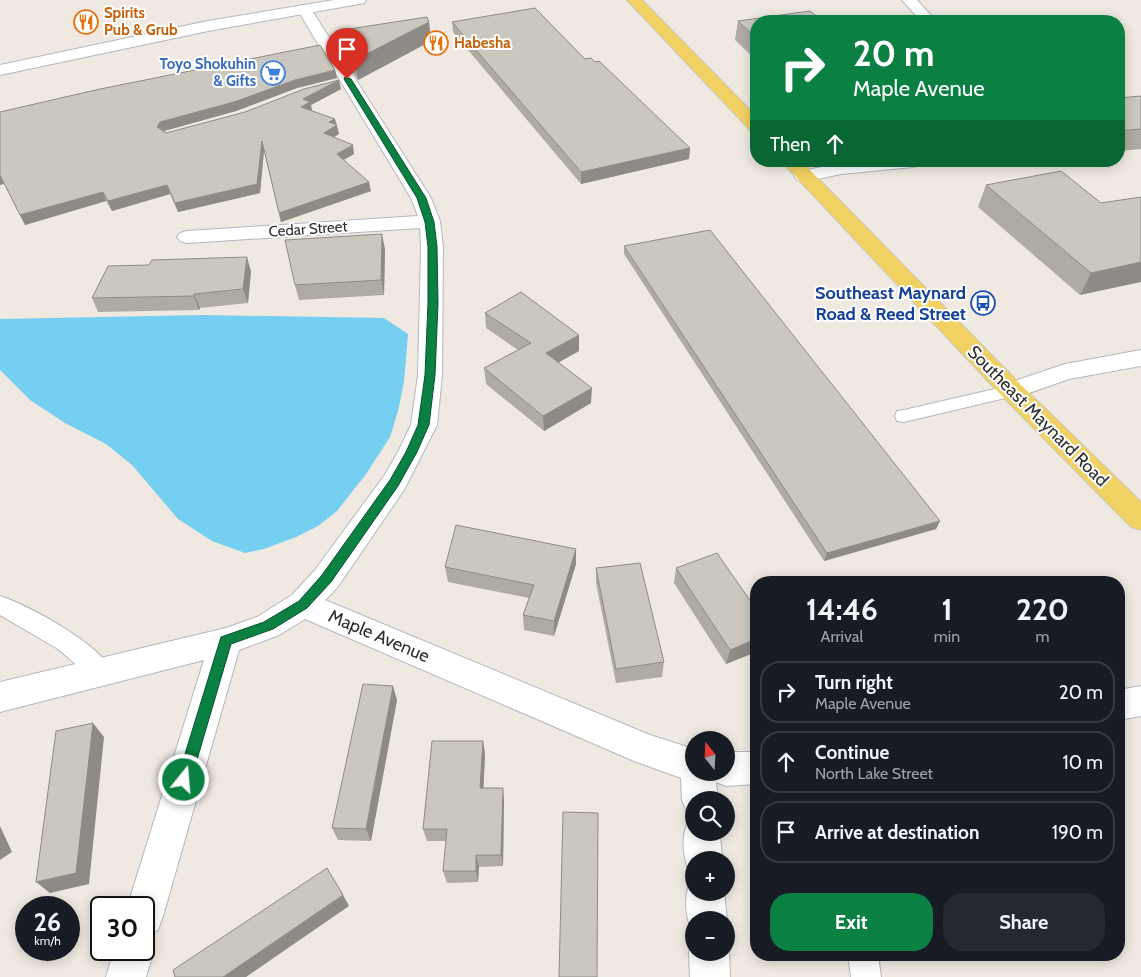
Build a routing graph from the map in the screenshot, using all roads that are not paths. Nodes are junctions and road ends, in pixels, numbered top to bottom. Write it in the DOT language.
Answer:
graph roads {
  1 [pos="359,0"];
  2 [pos="634,0"];
  3 [pos="909,0"];
  4 [pos="304,9"];
  5 [pos="923,15"];
  6 [pos="0,70"];
  7 [pos="750,120"];
  8 [pos="796,167"];
  9 [pos="851,167"];
  10 [pos="804,176"];
  11 [pos="430,222"];
  12 [pos="187,237"];
  13 [pos="1141,358"];
  14 [pos="1012,391"];
  15 [pos="904,416"];
  16 [pos="1141,519"];
  17 [pos="0,604"];
  18 [pos="303,604"];
  19 [pos="226,641"];
  20 [pos="101,672"];
  21 [pos="0,697"];
  22 [pos="1141,701"];
  23 [pos="1125,705"];
  24 [pos="685,763"];
  25 [pos="750,768"];
  26 [pos="735,769"];
  27 [pos="150,896"];
  28 [pos="131,961"];
  29 [pos="709,961"];
  30 [pos="864,961"];
  31 [pos="126,977"];
  32 [pos="710,977"];
  33 [pos="866,977"];
  1 -- 4 [label="street"];
  2 -- 7 [label="main road"];
  3 -- 5 [label="street"];
  4 -- 6 [label="street"];
  4 -- 11 [label="street"];
  8 -- 10 [label="main road, Southeast Maynard Road"];
  9 -- 10 [label="street"];
  10 -- 14 [label="main road, Southeast Maynard Road"];
  11 -- 12 [label="street, Cedar Street"];
  11 -- 18 [label="street"];
  13 -- 14 [label="street"];
  14 -- 15 [label="lane"];
  14 -- 16 [label="main road, Southeast Maynard Road"];
  17 -- 20 [label="lane"];
  18 -- 19 [label="street"];
  18 -- 24 [label="street, Maple Avenue"];
  19 -- 20 [label="street"];
  19 -- 27 [label="street"];
  20 -- 21 [label="street"];
  22 -- 23 [label="street"];
  25 -- 26 [label="street"];
  28 -- 31 [label="street"];
  29 -- 32 [label="street"];
  30 -- 33 [label="lane"];
}
